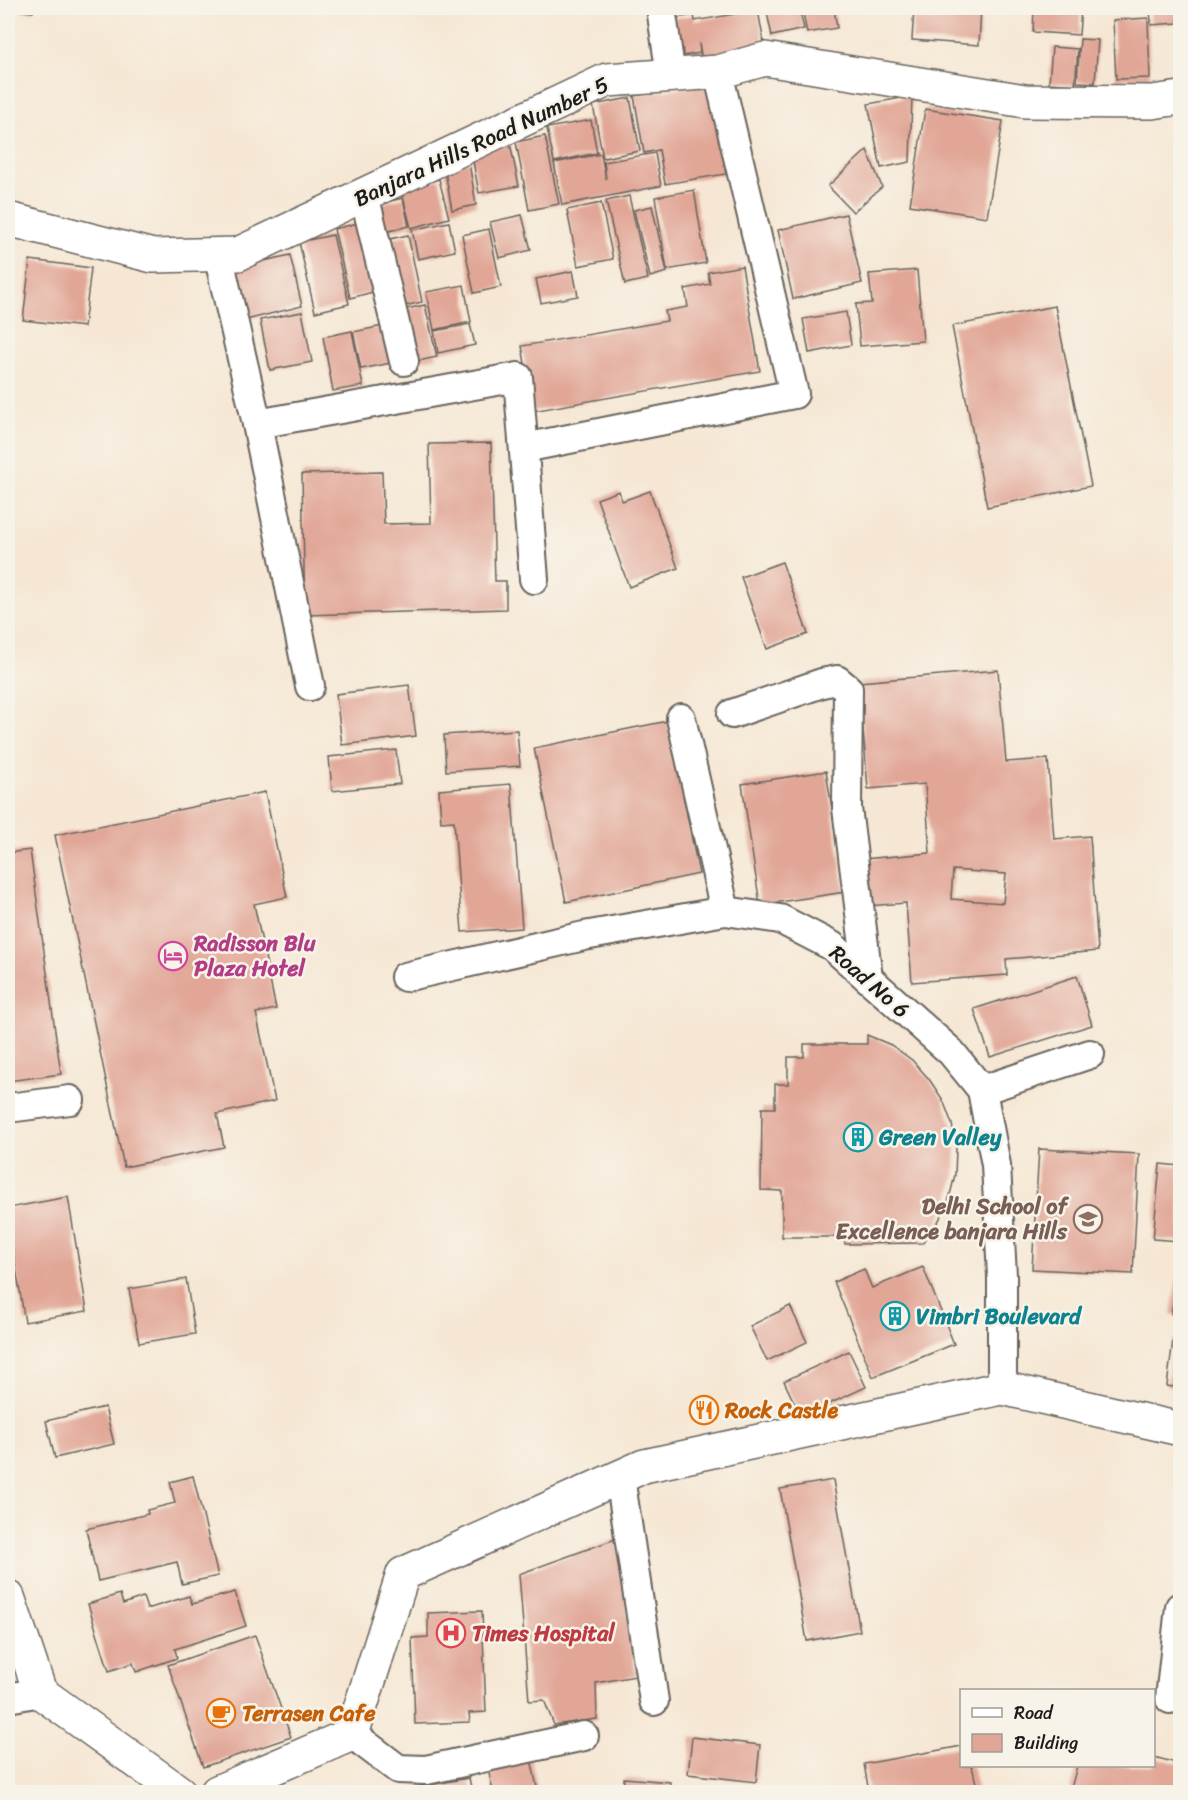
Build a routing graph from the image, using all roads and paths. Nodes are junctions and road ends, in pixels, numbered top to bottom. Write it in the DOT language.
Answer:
graph roads {
  1 [pos="661,8"];
  2 [pos="718,72"];
  3 [pos="671,76"];
  4 [pos="1180,98"];
  5 [pos="364,195"];
  6 [pos="8,219"];
  7 [pos="218,254"];
  8 [pos="404,362"];
  9 [pos="256,424"];
  10 [pos="524,448"];
  11 [pos="534,579"];
  12 [pos="310,686"];
  13 [pos="732,714"];
  14 [pos="681,718"];
  15 [pos="725,911"];
  16 [pos="405,977"];
  17 [pos="868,978"];
  18 [pos="1090,1054"];
  19 [pos="982,1090"];
  20 [pos="70,1100"];
  21 [pos="8,1108"];
  22 [pos="1002,1388"];
  23 [pos="1180,1429"];
  24 [pos="620,1477"];
  25 [pos="8,1597"];
  26 [pos="1180,1606"];
  27 [pos="40,1692"];
  28 [pos="8,1698"];
  29 [pos="1170,1699"];
  30 [pos="654,1701"];
  31 [pos="352,1734"];
  32 [pos="584,1736"];
  33 [pos="179,1792"];
  34 [pos="217,1792"];
  1 -- 3 [label="street"];
  2 -- 3 [label="street, Banjara Hills Road Number 5"];
  2 -- 4 [label="street, Banjara Hills Road Number 5"];
  2 -- 10 [label="street"];
  3 -- 5 [label="street, Banjara Hills Road Number 5"];
  5 -- 7 [label="street, Banjara Hills Road Number 5"];
  5 -- 8 [label="street"];
  6 -- 7 [label="street, Banjara Hills Road Number 5"];
  7 -- 9 [label="street"];
  9 -- 10 [label="street"];
  9 -- 12 [label="street"];
  10 -- 11 [label="street"];
  13 -- 17 [label="street"];
  14 -- 15 [label="street"];
  15 -- 16 [label="street, Road No 6"];
  15 -- 17 [label="street, Road No 6"];
  17 -- 19 [label="street, Road No 6"];
  18 -- 19 [label="street"];
  19 -- 22 [label="street, Road No 6"];
  20 -- 21 [label="street"];
  22 -- 23 [label="street"];
  22 -- 24 [label="street"];
  24 -- 30 [label="street"];
  24 -- 31 [label="street"];
  25 -- 27 [label="street"];
  26 -- 29 [label="street"];
  27 -- 28 [label="street"];
  27 -- 33 [label="street"];
  31 -- 32 [label="street"];
  31 -- 34 [label="street"];
}
